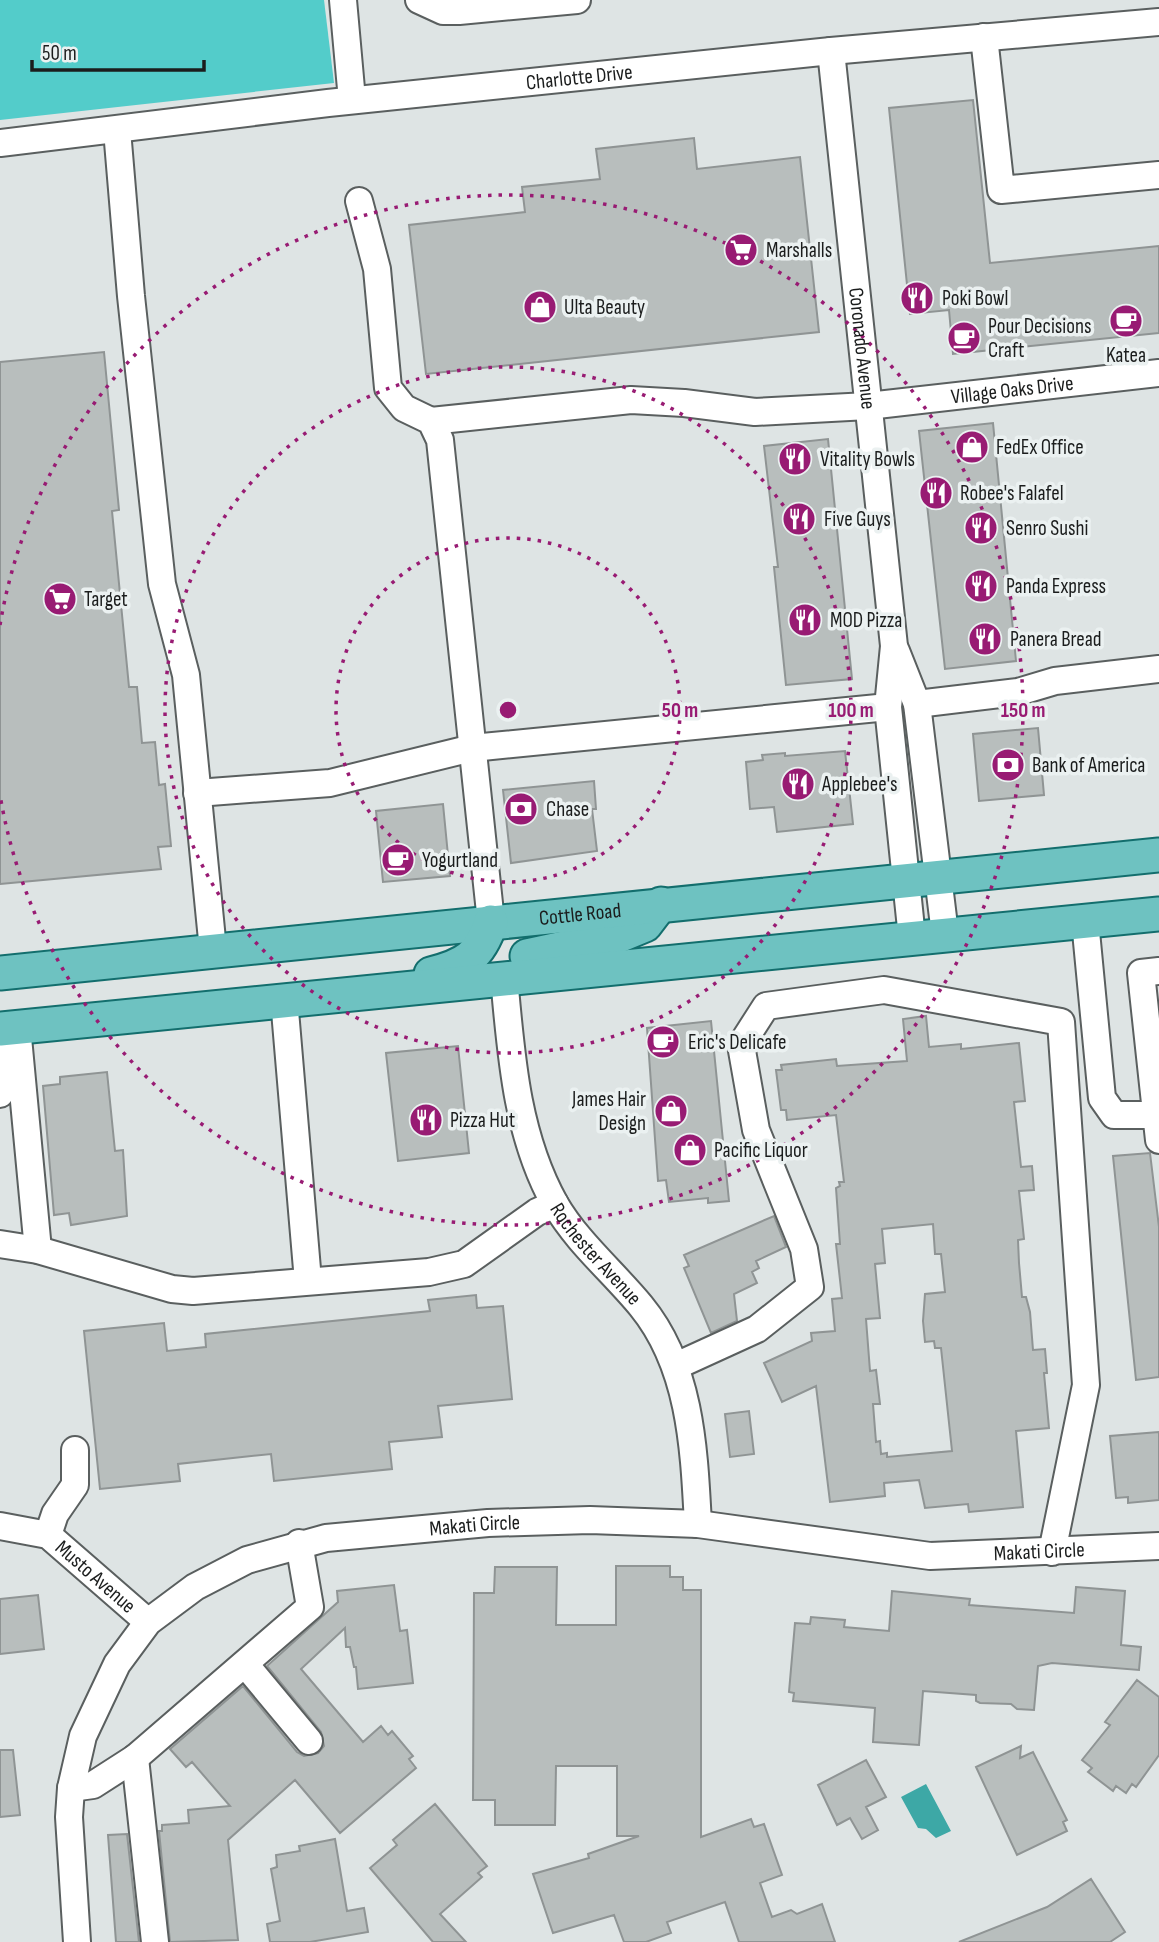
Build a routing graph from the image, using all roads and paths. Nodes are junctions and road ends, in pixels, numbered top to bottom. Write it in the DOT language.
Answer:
graph roads {
  1 [pos="342,0"];
  2 [pos="419,0"];
  3 [pos="577,0"];
  4 [pos="1159,22"];
  5 [pos="985,37"];
  6 [pos="831,51"];
  7 [pos="352,100"];
  8 [pos="117,130"];
  9 [pos="0,142"];
  10 [pos="1159,175"];
  11 [pos="359,201"];
  12 [pos="1159,373"];
  13 [pos="868,406"];
  14 [pos="431,421"];
  15 [pos="894,646"];
  16 [pos="1159,669"];
  17 [pos="917,704"];
  18 [pos="887,707"];
  19 [pos="472,748"];
  20 [pos="197,793"];
  21 [pos="1159,855"];
  22 [pos="921,878"];
  23 [pos="661,904"];
  24 [pos="1159,914"];
  25 [pos="1086,921"];
  26 [pos="491,922"];
  27 [pos="945,934"];
  28 [pos="912,937"];
  29 [pos="212,950"];
  30 [pos="1159,971"];
  31 [pos="0,973"];
  32 [pos="505,976"];
  33 [pos="347,993"];
  34 [pos="284,999"];
  35 [pos="6,1028"];
  36 [pos="0,1094"];
  37 [pos="1158,1128"];
  38 [pos="555,1204"];
  39 [pos="0,1244"];
  40 [pos="38,1250"];
  41 [pos="308,1282"];
  42 [pos="676,1366"];
  43 [pos="75,1450"];
  44 [pos="698,1524"];
  45 [pos="0,1525"];
  46 [pos="48,1535"];
  47 [pos="299,1544"];
  48 [pos="1159,1546"];
  49 [pos="1052,1552"];
  50 [pos="148,1622"];
  51 [pos="245,1664"];
  52 [pos="309,1741"];
  53 [pos="135,1758"];
  54 [pos="71,1788"];
  55 [pos="77,1942"];
  56 [pos="155,1942"];
  1 -- 7 [label="street"];
  2 -- 3 [label="street"];
  4 -- 5 [label="street, Charlotte Drive"];
  5 -- 6 [label="street, Charlotte Drive"];
  5 -- 10 [label="street"];
  6 -- 7 [label="street, Charlotte Drive"];
  6 -- 13 [label="street, Coronado Avenue"];
  7 -- 8 [label="street, Charlotte Drive"];
  8 -- 9 [label="street, Charlotte Drive"];
  8 -- 20 [label="street"];
  11 -- 14 [label="street"];
  12 -- 13 [label="street, Village Oaks Drive"];
  13 -- 14 [label="street, Village Oaks Drive"];
  13 -- 15 [label="street, Coronado Avenue"];
  14 -- 19 [label="street"];
  15 -- 17 [label="street, Coronado Avenue"];
  15 -- 18 [label="street, Coronado Avenue"];
  16 -- 17 [label="street"];
  17 -- 22 [label="street, Coronado Avenue"];
  18 -- 19 [label="street"];
  18 -- 22 [label="street, Coronado Avenue"];
  19 -- 20 [label="street"];
  19 -- 26 [label="street"];
  20 -- 29 [label="street"];
  21 -- 22 [label="main road, Cottle Road"];
  22 -- 23 [label="main road, Cottle Road"];
  22 -- 27 [label="street, Coronado Avenue"];
  22 -- 28 [label="street, Coronado Avenue"];
  23 -- 26 [label="main road, Cottle Road"];
  23 -- 32 [label="main road"];
  24 -- 25 [label="main road"];
  25 -- 27 [label="main road"];
  25 -- 37 [label="street"];
  26 -- 29 [label="main road, Cottle Road"];
  26 -- 33 [label="main road"];
  27 -- 28 [label="main road"];
  28 -- 32 [label="main road"];
  29 -- 31 [label="main road, Cottle Road"];
  30 -- 37 [label="street"];
  32 -- 33 [label="main road"];
  32 -- 38 [label="street, Rochester Avenue"];
  33 -- 34 [label="main road"];
  34 -- 35 [label="main road"];
  34 -- 41 [label="street"];
  35 -- 36 [label="street"];
  35 -- 40 [label="street"];
  38 -- 41 [label="street"];
  38 -- 42 [label="street, Rochester Avenue"];
  39 -- 40 [label="street"];
  40 -- 41 [label="street"];
  42 -- 44 [label="street, Rochester Avenue"];
  42 -- 49 [label="street"];
  43 -- 46 [label="street"];
  44 -- 47 [label="street, Makati Circle"];
  44 -- 49 [label="street, Makati Circle"];
  45 -- 46 [label="street, Musto Avenue"];
  46 -- 50 [label="street, Musto Avenue"];
  47 -- 50 [label="street, Makati Circle"];
  47 -- 51 [label="street"];
  48 -- 49 [label="street, Makati Circle"];
  50 -- 54 [label="street, Makati Circle"];
  51 -- 52 [label="street"];
  51 -- 53 [label="street"];
  53 -- 54 [label="street"];
  53 -- 56 [label="street"];
  54 -- 55 [label="street, Makati Circle"];
}
